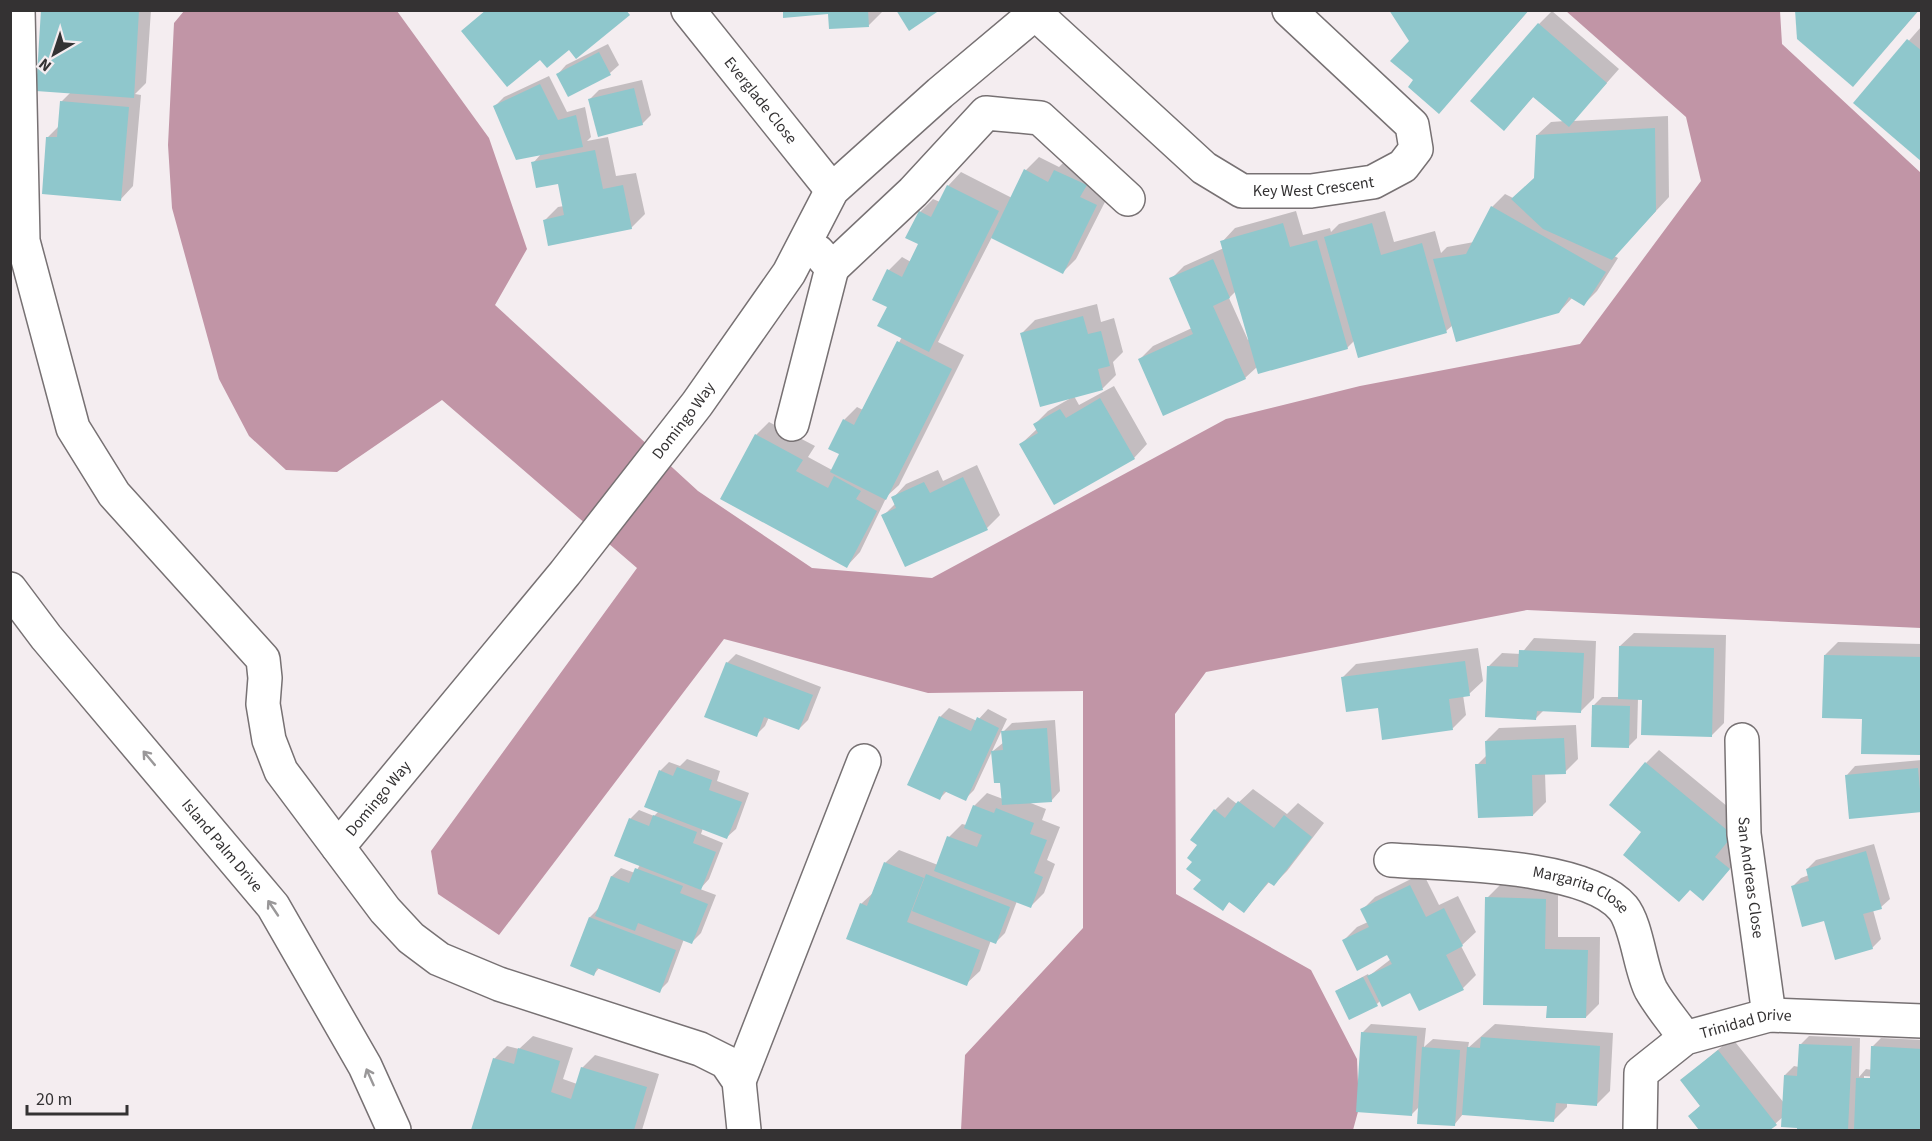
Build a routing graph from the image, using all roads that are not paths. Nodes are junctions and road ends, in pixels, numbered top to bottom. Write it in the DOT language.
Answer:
graph roads {
  1 [pos="18,10"];
  2 [pos="688,10"];
  3 [pos="1289,10"];
  4 [pos="1038,12"];
  5 [pos="832,190"];
  6 [pos="1128,199"];
  7 [pos="807,239"];
  8 [pos="832,268"];
  9 [pos="792,424"];
  10 [pos="10,589"];
  11 [pos="1742,740"];
  12 [pos="864,761"];
  13 [pos="338,847"];
  14 [pos="1391,860"];
  15 [pos="1769,1015"];
  16 [pos="1922,1021"];
  17 [pos="1685,1038"];
  18 [pos="739,1082"];
  19 [pos="744,1130"];
  20 [pos="394,1131"];
  21 [pos="1640,1131"];
  1 -- 13 [label="street"];
  2 -- 5 [label="street, Everglade Close"];
  3 -- 4 [label="street, Key West Crescent"];
  4 -- 5 [label="street, Domingo Way"];
  5 -- 7 [label="street, Domingo Way"];
  6 -- 8 [label="street"];
  7 -- 8 [label="street"];
  7 -- 13 [label="street, Domingo Way"];
  8 -- 9 [label="street"];
  20 -- 10 [label="street, Island Palm Drive, one-way"];
  11 -- 15 [label="street, San Andreas Close"];
  12 -- 18 [label="street"];
  13 -- 18 [label="street"];
  14 -- 17 [label="street, Margarita Close"];
  15 -- 16 [label="street, Trinidad Drive"];
  15 -- 17 [label="street, Trinidad Drive"];
  17 -- 21 [label="street, Trinidad Drive"];
  18 -- 19 [label="street"];
}
